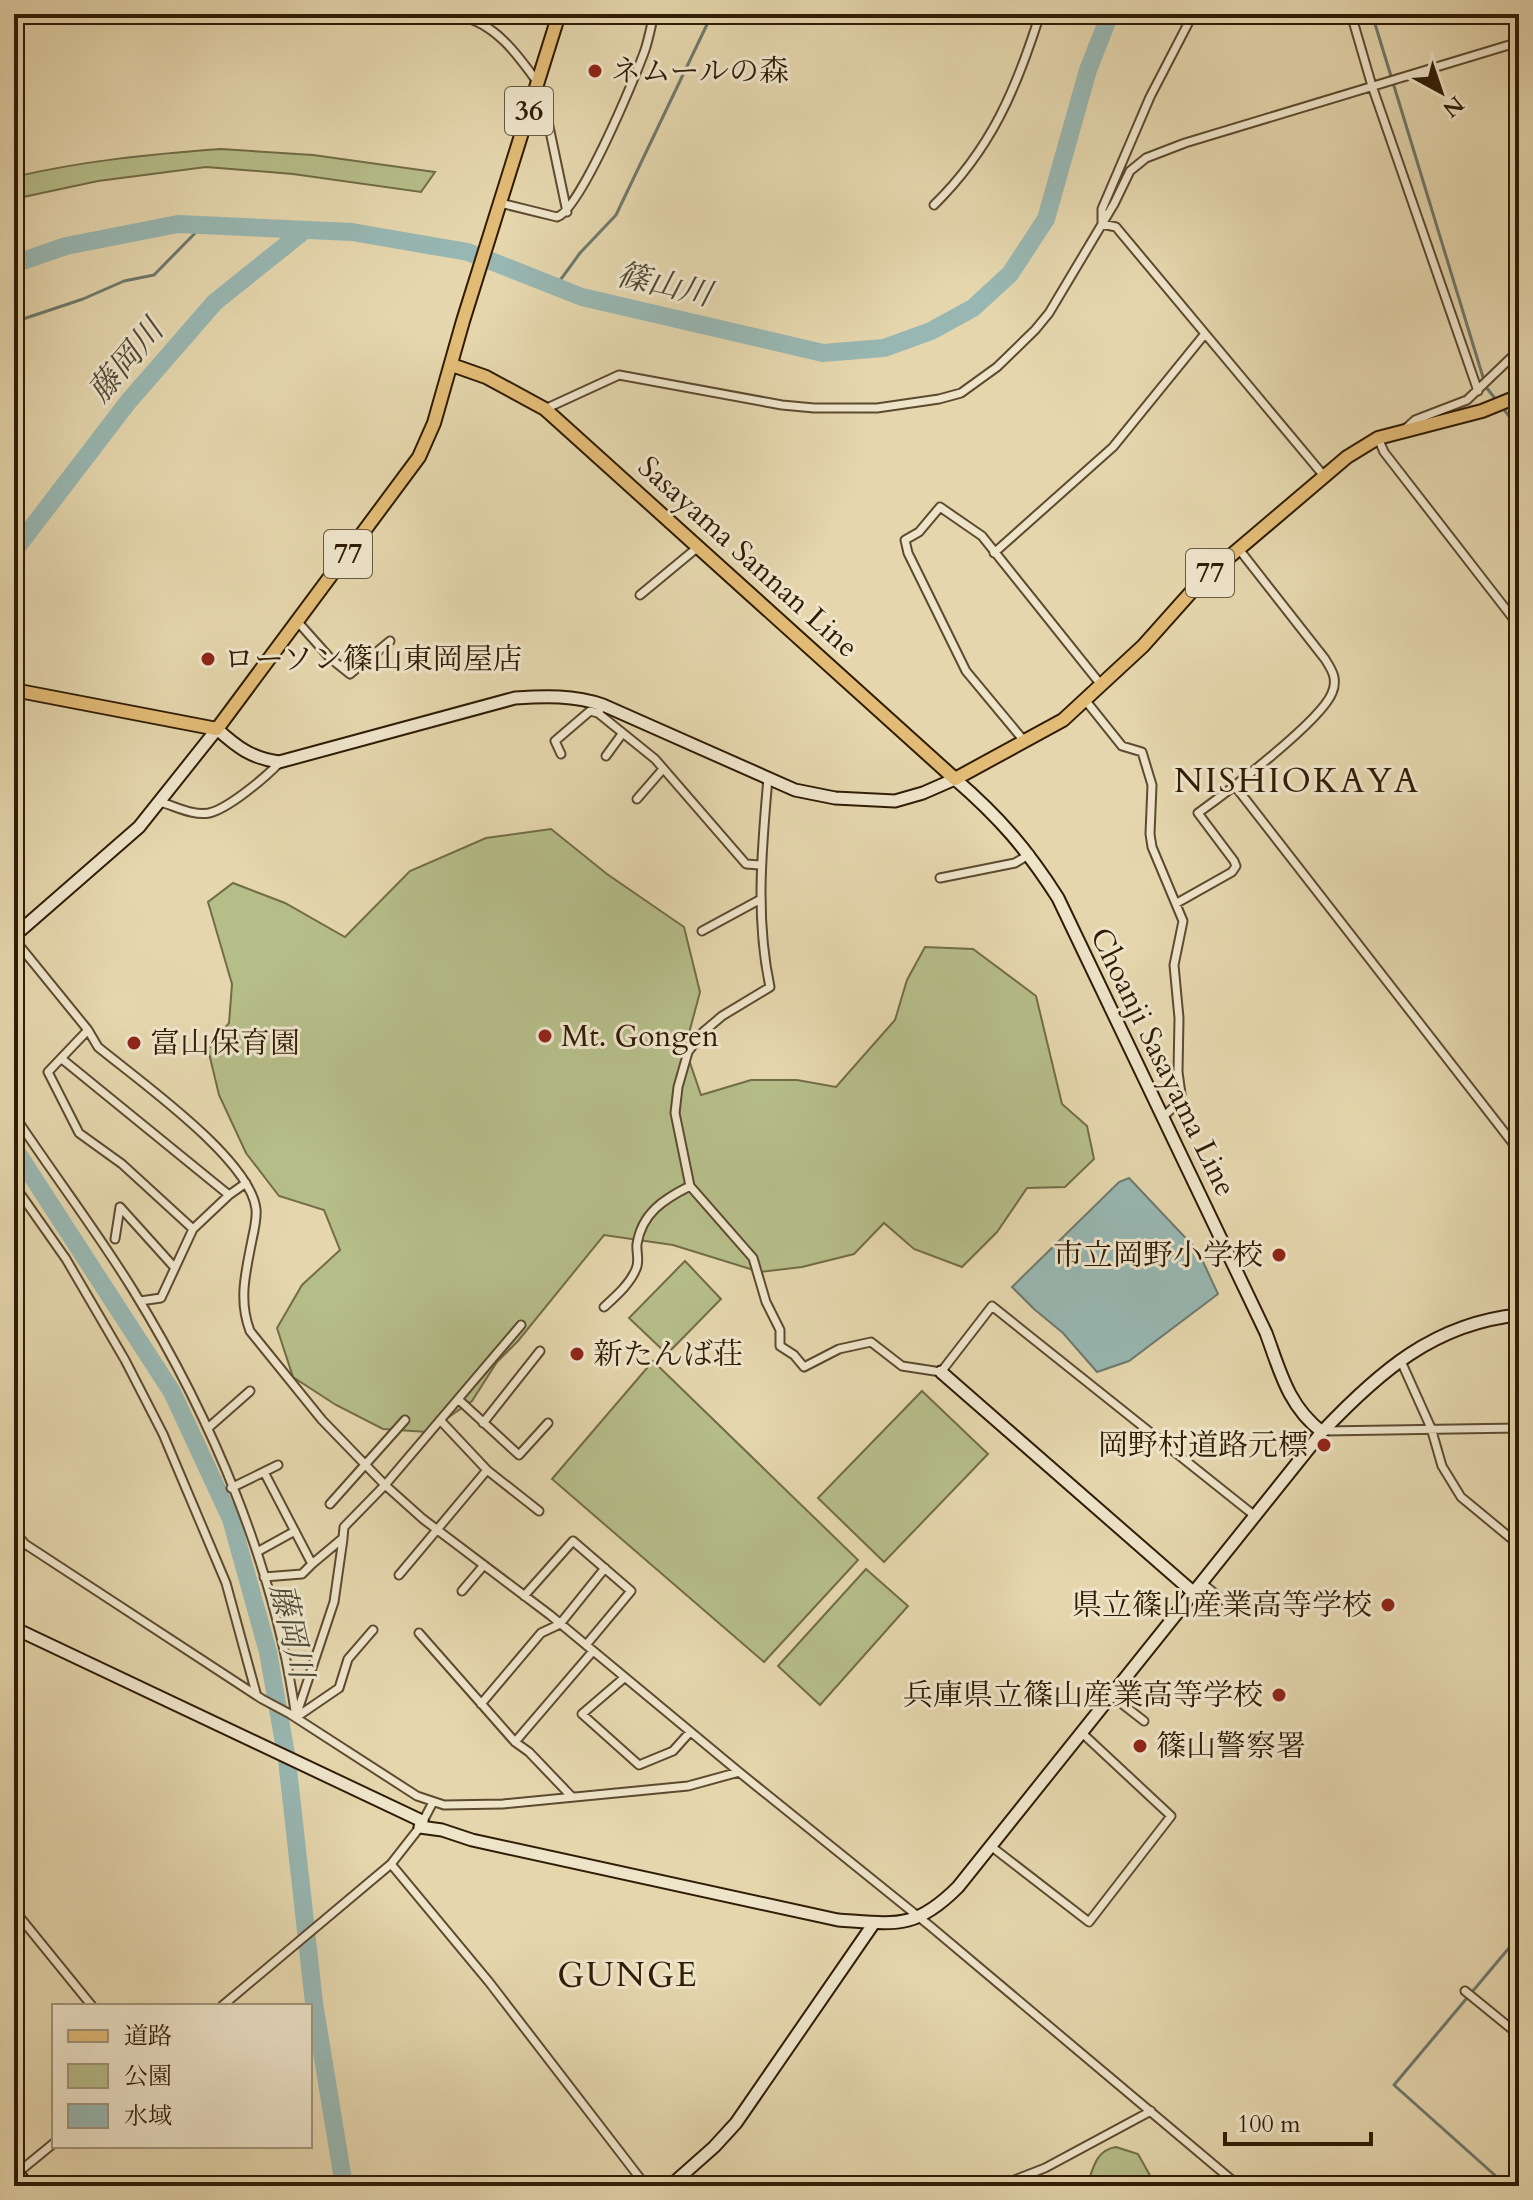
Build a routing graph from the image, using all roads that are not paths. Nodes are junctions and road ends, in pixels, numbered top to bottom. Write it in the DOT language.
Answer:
graph roads {
  1 [pos="427,14"];
  2 [pos="559,14"];
  3 [pos="654,14"];
  4 [pos="1040,14"];
  5 [pos="1193,14"];
  6 [pos="1351,14"];
  7 [pos="1519,42"];
  8 [pos="538,83"];
  9 [pos="1372,86"];
  10 [pos="533,97"];
  11 [pos="499,205"];
  12 [pos="934,205"];
  13 [pos="567,212"];
  14 [pos="1102,224"];
  15 [pos="1204,335"];
  16 [pos="1519,350"];
  17 [pos="452,365"];
  18 [pos="1480,389"];
  19 [pos="1515,398"];
  20 [pos="545,409"];
  21 [pos="1403,430"];
  22 [pos="1378,438"];
  23 [pos="1324,476"];
  24 [pos="698,547"];
  25 [pos="1238,548"];
  26 [pos="994,553"];
  27 [pos="640,595"];
  28 [pos="297,621"];
  29 [pos="1519,626"];
  30 [pos="390,641"];
  31 [pos="1102,686"];
  32 [pos="14,690"];
  33 [pos="1086,701"];
  34 [pos="600,709"];
  35 [pos="217,729"];
  36 [pos="622,734"];
  37 [pos="1025,742"];
  38 [pos="561,754"];
  39 [pos="606,756"];
  40 [pos="282,761"];
  41 [pos="663,769"];
  42 [pos="768,778"];
  43 [pos="955,779"];
  44 [pos="1235,786"];
  45 [pos="637,799"];
  46 [pos="160,802"];
  47 [pos="1030,854"];
  48 [pos="760,865"];
  49 [pos="940,878"];
  50 [pos="761,899"];
  51 [pos="1177,903"];
  52 [pos="702,931"];
  53 [pos="14,938"];
  54 [pos="88,1030"];
  55 [pos="62,1059"];
  56 [pos="14,1115"];
  57 [pos="1164,1116"];
  58 [pos="1519,1151"];
  59 [pos="246,1183"];
  60 [pos="14,1185"];
  61 [pos="690,1186"];
  62 [pos="229,1195"];
  63 [pos="193,1229"];
  64 [pos="115,1239"];
  65 [pos="175,1268"];
  66 [pos="140,1301"];
  67 [pos="604,1307"];
  68 [pos="1519,1315"];
  69 [pos="521,1325"];
  70 [pos="540,1351"];
  71 [pos="1400,1359"];
  72 [pos="941,1372"];
  73 [pos="250,1391"];
  74 [pos="458,1399"];
  75 [pos="405,1420"];
  76 [pos="440,1420"];
  77 [pos="483,1423"];
  78 [pos="548,1423"];
  79 [pos="208,1428"];
  80 [pos="1431,1428"];
  81 [pos="1519,1428"];
  82 [pos="1322,1432"];
  83 [pos="364,1464"];
  84 [pos="278,1465"];
  85 [pos="487,1470"];
  86 [pos="264,1472"];
  87 [pos="385,1485"];
  88 [pos="231,1488"];
  89 [pos="330,1504"];
  90 [pos="539,1511"];
  91 [pos="1255,1516"];
  92 [pos="438,1530"];
  93 [pos="14,1531"];
  94 [pos="295,1531"];
  95 [pos="343,1538"];
  96 [pos="25,1544"];
  97 [pos="1519,1545"];
  98 [pos="257,1552"];
  99 [pos="14,1554"];
  100 [pos="312,1564"];
  101 [pos="484,1565"];
  102 [pos="605,1568"];
  103 [pos="399,1575"];
  104 [pos="264,1577"];
  105 [pos="1199,1589"];
  106 [pos="462,1591"];
  107 [pos="524,1596"];
  108 [pos="1237,1611"];
  109 [pos="560,1624"];
  110 [pos="14,1628"];
  111 [pos="373,1630"];
  112 [pos="419,1633"];
  113 [pos="586,1645"];
  114 [pos="593,1651"];
  115 [pos="624,1678"];
  116 [pos="259,1696"];
  117 [pos="1112,1696"];
  118 [pos="481,1704"];
  119 [pos="293,1716"];
  120 [pos="1144,1721"];
  121 [pos="690,1732"];
  122 [pos="1082,1733"];
  123 [pos="515,1742"];
  124 [pos="739,1772"];
  125 [pos="572,1797"];
  126 [pos="433,1802"];
  127 [pos="421,1824"];
  128 [pos="992,1847"];
  129 [pos="391,1864"];
  130 [pos="14,1910"];
  131 [pos="919,1918"];
  132 [pos="874,1923"];
  133 [pos="1465,1991"];
  134 [pos="90,2004"];
  135 [pos="224,2004"];
  136 [pos="1519,2035"];
  137 [pos="1151,2111"];
  138 [pos="52,2145"];
  139 [pos="15,2173"];
  140 [pos="28,2186"];
  141 [pos="646,2186"];
  142 [pos="670,2186"];
  143 [pos="999,2186"];
  144 [pos="1239,2186"];
  1 -- 8 [label="street"];
  2 -- 8 [label="main road, 36"];
  3 -- 13 [label="street"];
  4 -- 12 [label="street"];
  5 -- 14 [label="street"];
  6 -- 9 [label="street"];
  7 -- 9 [label="street"];
  8 -- 10 [label="main road, 36"];
  9 -- 14 [label="street"];
  9 -- 18 [label="street"];
  10 -- 11 [label="main road, 36"];
  10 -- 13 [label="street"];
  11 -- 13 [label="street"];
  11 -- 17 [label="main road, 36"];
  14 -- 15 [label="street"];
  14 -- 20 [label="street"];
  15 -- 23 [label="street"];
  15 -- 26 [label="street"];
  16 -- 18 [label="street"];
  17 -- 20 [label="main road, Sasayama Sannan Line"];
  17 -- 28 [label="main road, 77"];
  18 -- 21 [label="street"];
  19 -- 21 [label="main road, 77"];
  20 -- 24 [label="main road, Sasayama Sannan Line"];
  21 -- 22 [label="main road, 77"];
  22 -- 23 [label="main road, 77"];
  22 -- 29 [label="street"];
  23 -- 25 [label="main road, 77"];
  24 -- 27 [label="street"];
  24 -- 43 [label="main road, Sasayama Sannan Line"];
  25 -- 31 [label="main road, 77"];
  25 -- 44 [label="street"];
  26 -- 31 [label="street"];
  26 -- 37 [label="street"];
  28 -- 30 [label="street"];
  28 -- 35 [label="main road, 77"];
  31 -- 33 [label="main road, 77"];
  32 -- 35 [label="main road"];
  33 -- 37 [label="main road, 77"];
  33 -- 51 [label="street"];
  34 -- 36 [label="street"];
  34 -- 38 [label="street"];
  34 -- 40 [label="street"];
  34 -- 42 [label="street"];
  35 -- 40 [label="street"];
  35 -- 46 [label="street"];
  36 -- 39 [label="street"];
  36 -- 41 [label="street"];
  37 -- 43 [label="main road, 77"];
  40 -- 46 [label="street"];
  41 -- 45 [label="street"];
  41 -- 48 [label="street"];
  42 -- 43 [label="street"];
  42 -- 48 [label="street"];
  43 -- 47 [label="street, Choanji Sasayama Line"];
  44 -- 51 [label="street"];
  44 -- 58 [label="street"];
  46 -- 53 [label="street"];
  47 -- 49 [label="street"];
  47 -- 57 [label="street, Choanji Sasayama Line"];
  48 -- 50 [label="street"];
  50 -- 52 [label="street"];
  50 -- 61 [label="street"];
  51 -- 57 [label="street"];
  53 -- 54 [label="street"];
  54 -- 55 [label="street"];
  54 -- 59 [label="street"];
  55 -- 62 [label="street"];
  55 -- 63 [label="street"];
  56 -- 66 [label="street"];
  57 -- 82 [label="street, Choanji Sasayama Line"];
  59 -- 62 [label="street"];
  59 -- 83 [label="street"];
  60 -- 116 [label="street"];
  61 -- 67 [label="street"];
  61 -- 72 [label="street"];
  62 -- 63 [label="street"];
  63 -- 65 [label="street"];
  64 -- 65 [label="street"];
  65 -- 66 [label="street"];
  66 -- 79 [label="street"];
  68 -- 71 [label="street"];
  69 -- 74 [label="street"];
  70 -- 77 [label="street"];
  71 -- 80 [label="street"];
  71 -- 82 [label="street"];
  72 -- 91 [label="street"];
  72 -- 105 [label="street"];
  73 -- 79 [label="street"];
  74 -- 76 [label="street"];
  74 -- 77 [label="street"];
  75 -- 83 [label="street"];
  76 -- 85 [label="street"];
  76 -- 87 [label="street"];
  77 -- 78 [label="street"];
  79 -- 88 [label="street"];
  80 -- 81 [label="street"];
  80 -- 82 [label="street"];
  80 -- 97 [label="street"];
  82 -- 91 [label="street"];
  83 -- 87 [label="street"];
  83 -- 89 [label="street"];
  84 -- 86 [label="street"];
  85 -- 90 [label="street"];
  85 -- 92 [label="street"];
  86 -- 88 [label="street"];
  86 -- 94 [label="street"];
  87 -- 92 [label="street"];
  87 -- 95 [label="street"];
  88 -- 98 [label="street"];
  91 -- 105 [label="street"];
  92 -- 101 [label="street"];
  92 -- 103 [label="street"];
  93 -- 96 [label="street"];
  94 -- 98 [label="street"];
  94 -- 100 [label="street"];
  95 -- 100 [label="street"];
  95 -- 119 [label="street"];
  96 -- 99 [label="street"];
  96 -- 116 [label="street"];
  98 -- 104 [label="street"];
  100 -- 104 [label="street"];
  101 -- 106 [label="street"];
  101 -- 107 [label="street"];
  102 -- 107 [label="street"];
  102 -- 109 [label="street"];
  102 -- 113 [label="street"];
  104 -- 119 [label="street"];
  105 -- 108 [label="street"];
  105 -- 117 [label="street"];
  107 -- 109 [label="street"];
  109 -- 113 [label="street"];
  109 -- 118 [label="street"];
  110 -- 127 [label="street"];
  111 -- 119 [label="street"];
  112 -- 118 [label="street"];
  113 -- 114 [label="street"];
  114 -- 115 [label="street"];
  114 -- 123 [label="street"];
  115 -- 121 [label="street"];
  115 -- 121 [label="street"];
  116 -- 119 [label="street"];
  117 -- 120 [label="street"];
  117 -- 122 [label="street"];
  118 -- 123 [label="street"];
  119 -- 126 [label="street"];
  121 -- 124 [label="street"];
  122 -- 128 [label="street"];
  122 -- 128 [label="street"];
  123 -- 125 [label="street"];
  124 -- 125 [label="street"];
  124 -- 131 [label="street"];
  125 -- 126 [label="street"];
  126 -- 127 [label="street"];
  127 -- 129 [label="street"];
  127 -- 132 [label="street"];
  128 -- 131 [label="street"];
  129 -- 135 [label="street"];
  129 -- 141 [label="street"];
  130 -- 134 [label="street"];
  131 -- 132 [label="street"];
  131 -- 137 [label="street"];
  132 -- 142 [label="street"];
  133 -- 136 [label="street"];
  137 -- 143 [label="street"];
  137 -- 144 [label="street"];
  138 -- 139 [label="street"];
  139 -- 140 [label="street"];
}
